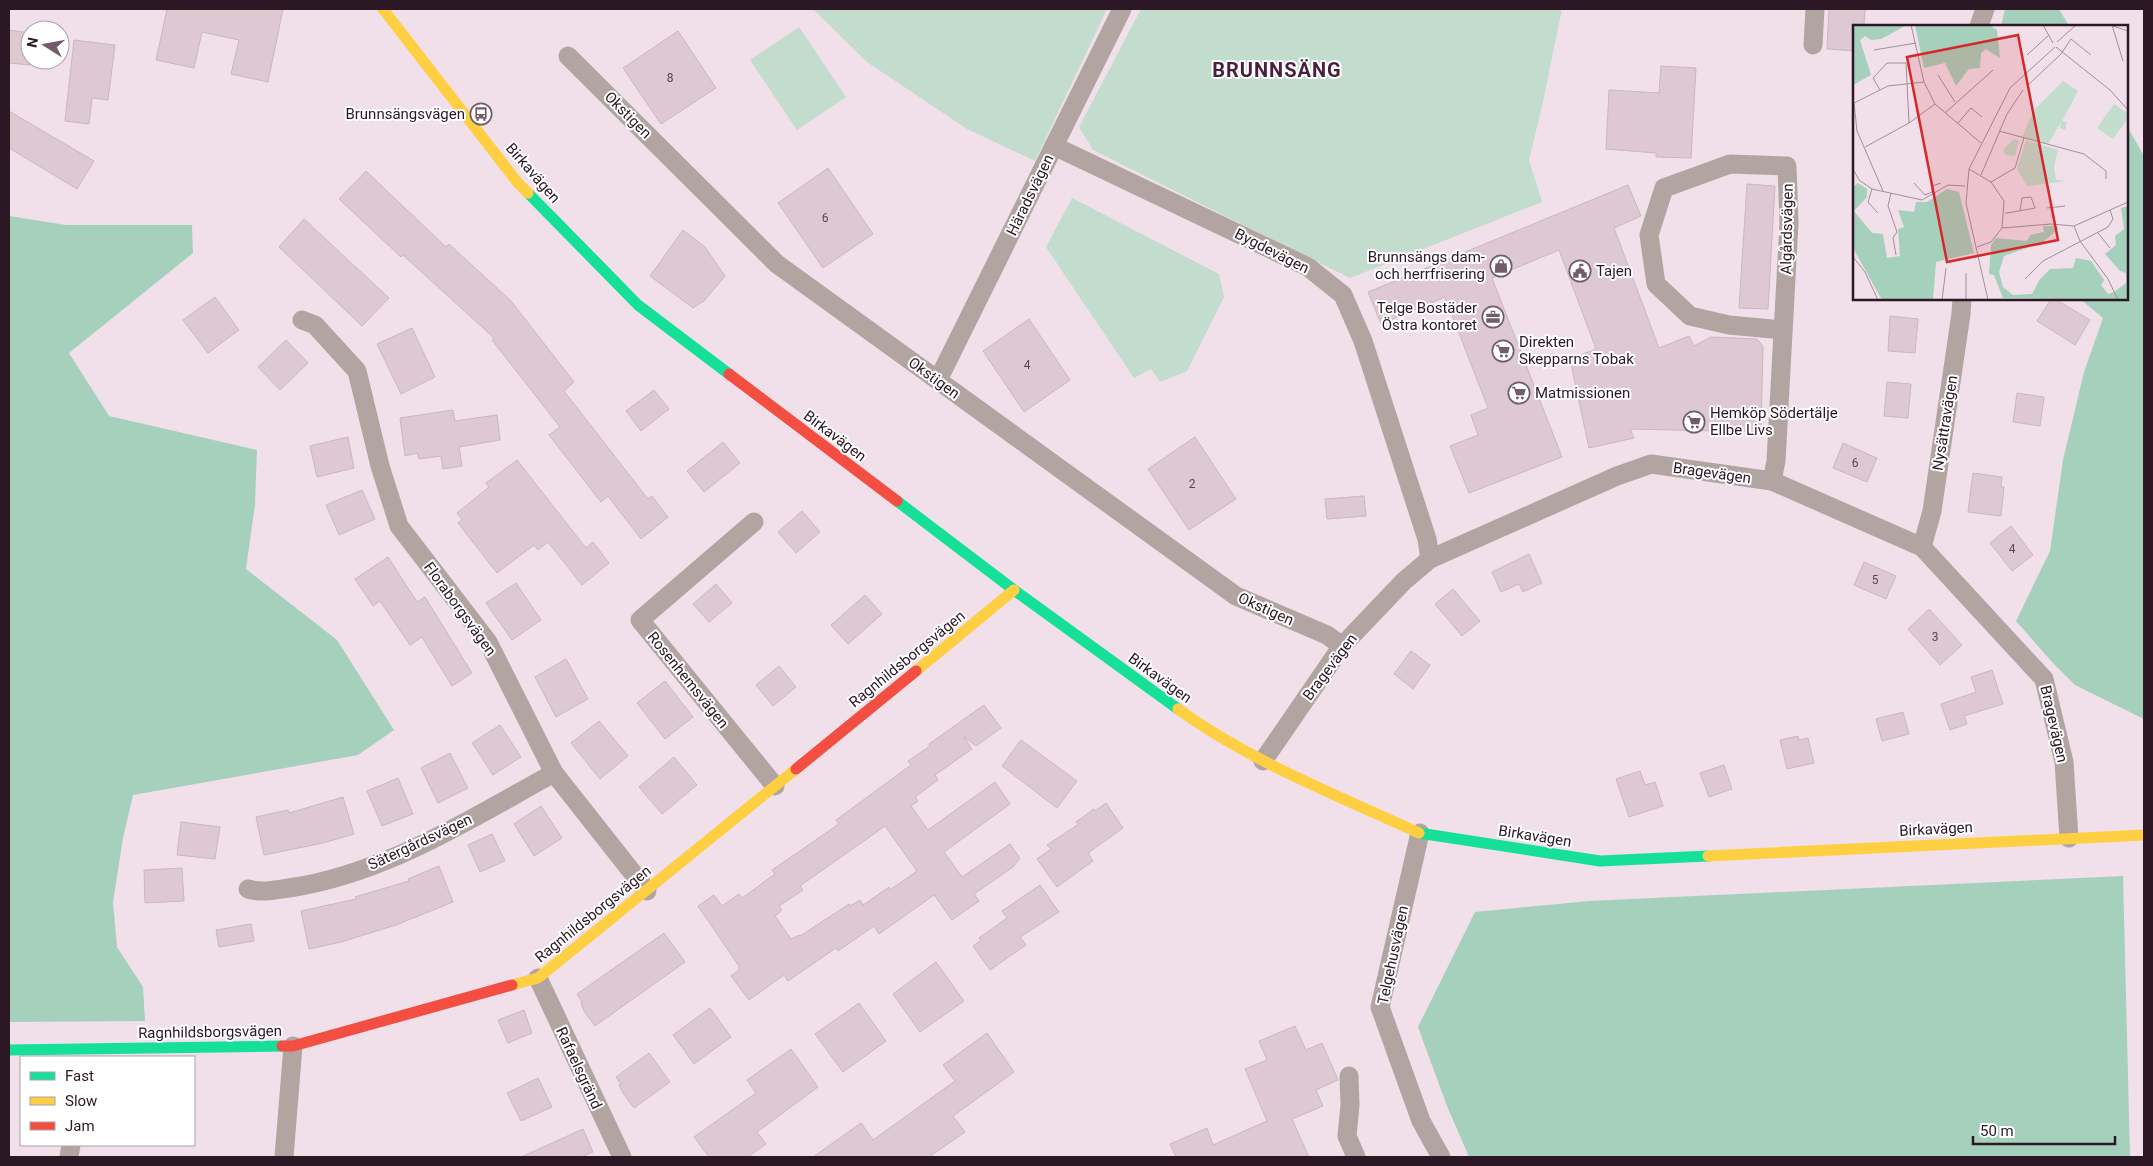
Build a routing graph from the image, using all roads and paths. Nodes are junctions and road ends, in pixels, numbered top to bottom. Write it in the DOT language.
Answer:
graph roads {
  1 [pos="383,9"];
  2 [pos="1122,9"];
  3 [pos="1815,9"];
  4 [pos="1985,9"];
  5 [pos="1979,25"];
  6 [pos="1812,45"];
  7 [pos="568,56"];
  8 [pos="1054,146"];
  9 [pos="1962,300"];
  10 [pos="302,320"];
  11 [pos="1783,330"];
  12 [pos="938,380"];
  13 [pos="1772,481"];
  14 [pos="754,522"];
  15 [pos="1922,546"];
  16 [pos="1430,559"];
  17 [pos="1014,590"];
  18 [pos="1342,646"];
  19 [pos="1263,761"];
  20 [pos="554,773"];
  21 [pos="775,786"];
  22 [pos="1420,833"];
  23 [pos="2144,835"];
  24 [pos="2069,838"];
  25 [pos="248,889"];
  26 [pos="647,891"];
  27 [pos="538,978"];
  28 [pos="293,1046"];
  29 [pos="9,1050"];
  30 [pos="1349,1076"];
  31 [pos="284,1157"];
  32 [pos="622,1157"];
  33 [pos="1356,1157"];
  34 [pos="1441,1157"];
  1 -- 17 [label="street, Birkavägen"];
  2 -- 8 [label="street, Häradsvägen"];
  3 -- 6 [label="street"];
  4 -- 5 [label="street"];
  7 -- 12 [label="street, Okstigen"];
  8 -- 12 [label="street, Häradsvägen"];
  8 -- 16 [label="street, Bygdevägen"];
  9 -- 15 [label="street, Nysättravägen"];
  10 -- 20 [label="street, Floraborgsvägen"];
  11 -- 11 [label="street, Algårdsvägen"];
  11 -- 13 [label="street, Algårdsvägen"];
  12 -- 18 [label="street, Okstigen"];
  13 -- 15 [label="street, Bragevägen"];
  13 -- 16 [label="street, Bragevägen"];
  14 -- 21 [label="street, Rosenhemsvägen"];
  15 -- 24 [label="street, Bragevägen"];
  16 -- 18 [label="street, Bragevägen"];
  17 -- 19 [label="street, Birkavägen"];
  17 -- 21 [label="street, Ragnhildsborgsvägen"];
  18 -- 19 [label="street, Bragevägen"];
  19 -- 22 [label="street, Birkavägen"];
  20 -- 25 [label="street, Sätergårdsvägen"];
  20 -- 26 [label="street, Floraborgsvägen"];
  21 -- 26 [label="street, Ragnhildsborgsvägen"];
  22 -- 24 [label="street, Birkavägen"];
  22 -- 34 [label="street, Telgehusvägen"];
  23 -- 24 [label="street, Birkavägen"];
  26 -- 27 [label="street, Ragnhildsborgsvägen"];
  27 -- 28 [label="street, Ragnhildsborgsvägen"];
  27 -- 32 [label="street, Rafaelsgränd"];
  28 -- 29 [label="street, Ragnhildsborgsvägen"];
  28 -- 31 [label="street"];
  30 -- 33 [label="street"];
}
